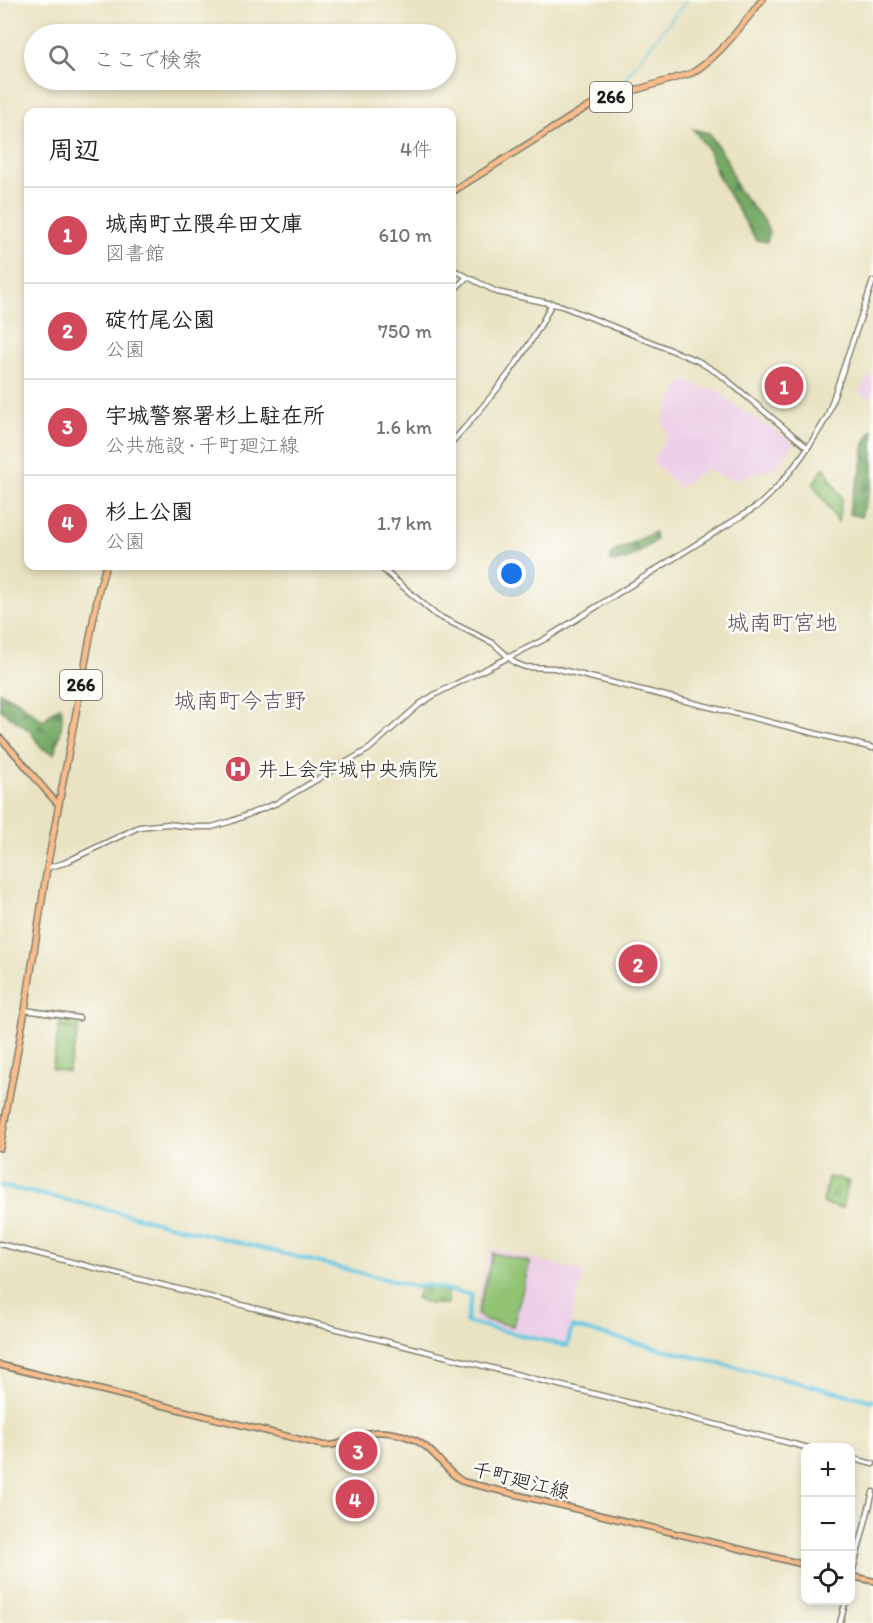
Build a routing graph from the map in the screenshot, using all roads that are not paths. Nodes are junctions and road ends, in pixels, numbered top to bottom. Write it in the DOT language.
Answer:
graph roads {
  1 [pos="762,0"];
  2 [pos="456,189"];
  3 [pos="456,272"];
  4 [pos="466,278"];
  5 [pos="873,281"];
  6 [pos="456,288"];
  7 [pos="552,303"];
  8 [pos="456,437"];
  9 [pos="807,447"];
  10 [pos="105,570"];
  11 [pos="384,570"];
  12 [pos="510,658"];
  13 [pos="0,738"];
  14 [pos="873,748"];
  15 [pos="59,805"];
  16 [pos="48,868"];
  17 [pos="25,1010"];
  18 [pos="79,1018"];
  19 [pos="0,1148"];
  20 [pos="0,1244"];
  21 [pos="0,1365"];
  22 [pos="801,1446"];
  23 [pos="855,1459"];
  24 [pos="873,1464"];
  25 [pos="873,1492"];
  26 [pos="855,1562"];
  27 [pos="801,1564"];
  28 [pos="855,1579"];
  29 [pos="873,1581"];
  30 [pos="845,1605"];
  31 [pos="840,1623"];
  1 -- 2 [label="highway, 266"];
  3 -- 4 [label="street"];
  4 -- 6 [label="street"];
  4 -- 7 [label="street"];
  5 -- 9 [label="street"];
  7 -- 8 [label="street"];
  7 -- 9 [label="street"];
  9 -- 12 [label="street"];
  10 -- 15 [label="highway, 266"];
  11 -- 12 [label="street"];
  12 -- 14 [label="street"];
  12 -- 16 [label="street"];
  13 -- 15 [label="main road"];
  15 -- 16 [label="highway, 266"];
  16 -- 17 [label="highway, 266"];
  17 -- 18 [label="street"];
  17 -- 19 [label="highway, 266"];
  20 -- 22 [label="street"];
  21 -- 27 [label="main road, 千町廻江線"];
  23 -- 24 [label="street"];
  25 -- 26 [label="street"];
  28 -- 29 [label="main road"];
  30 -- 31 [label="street"];
}
